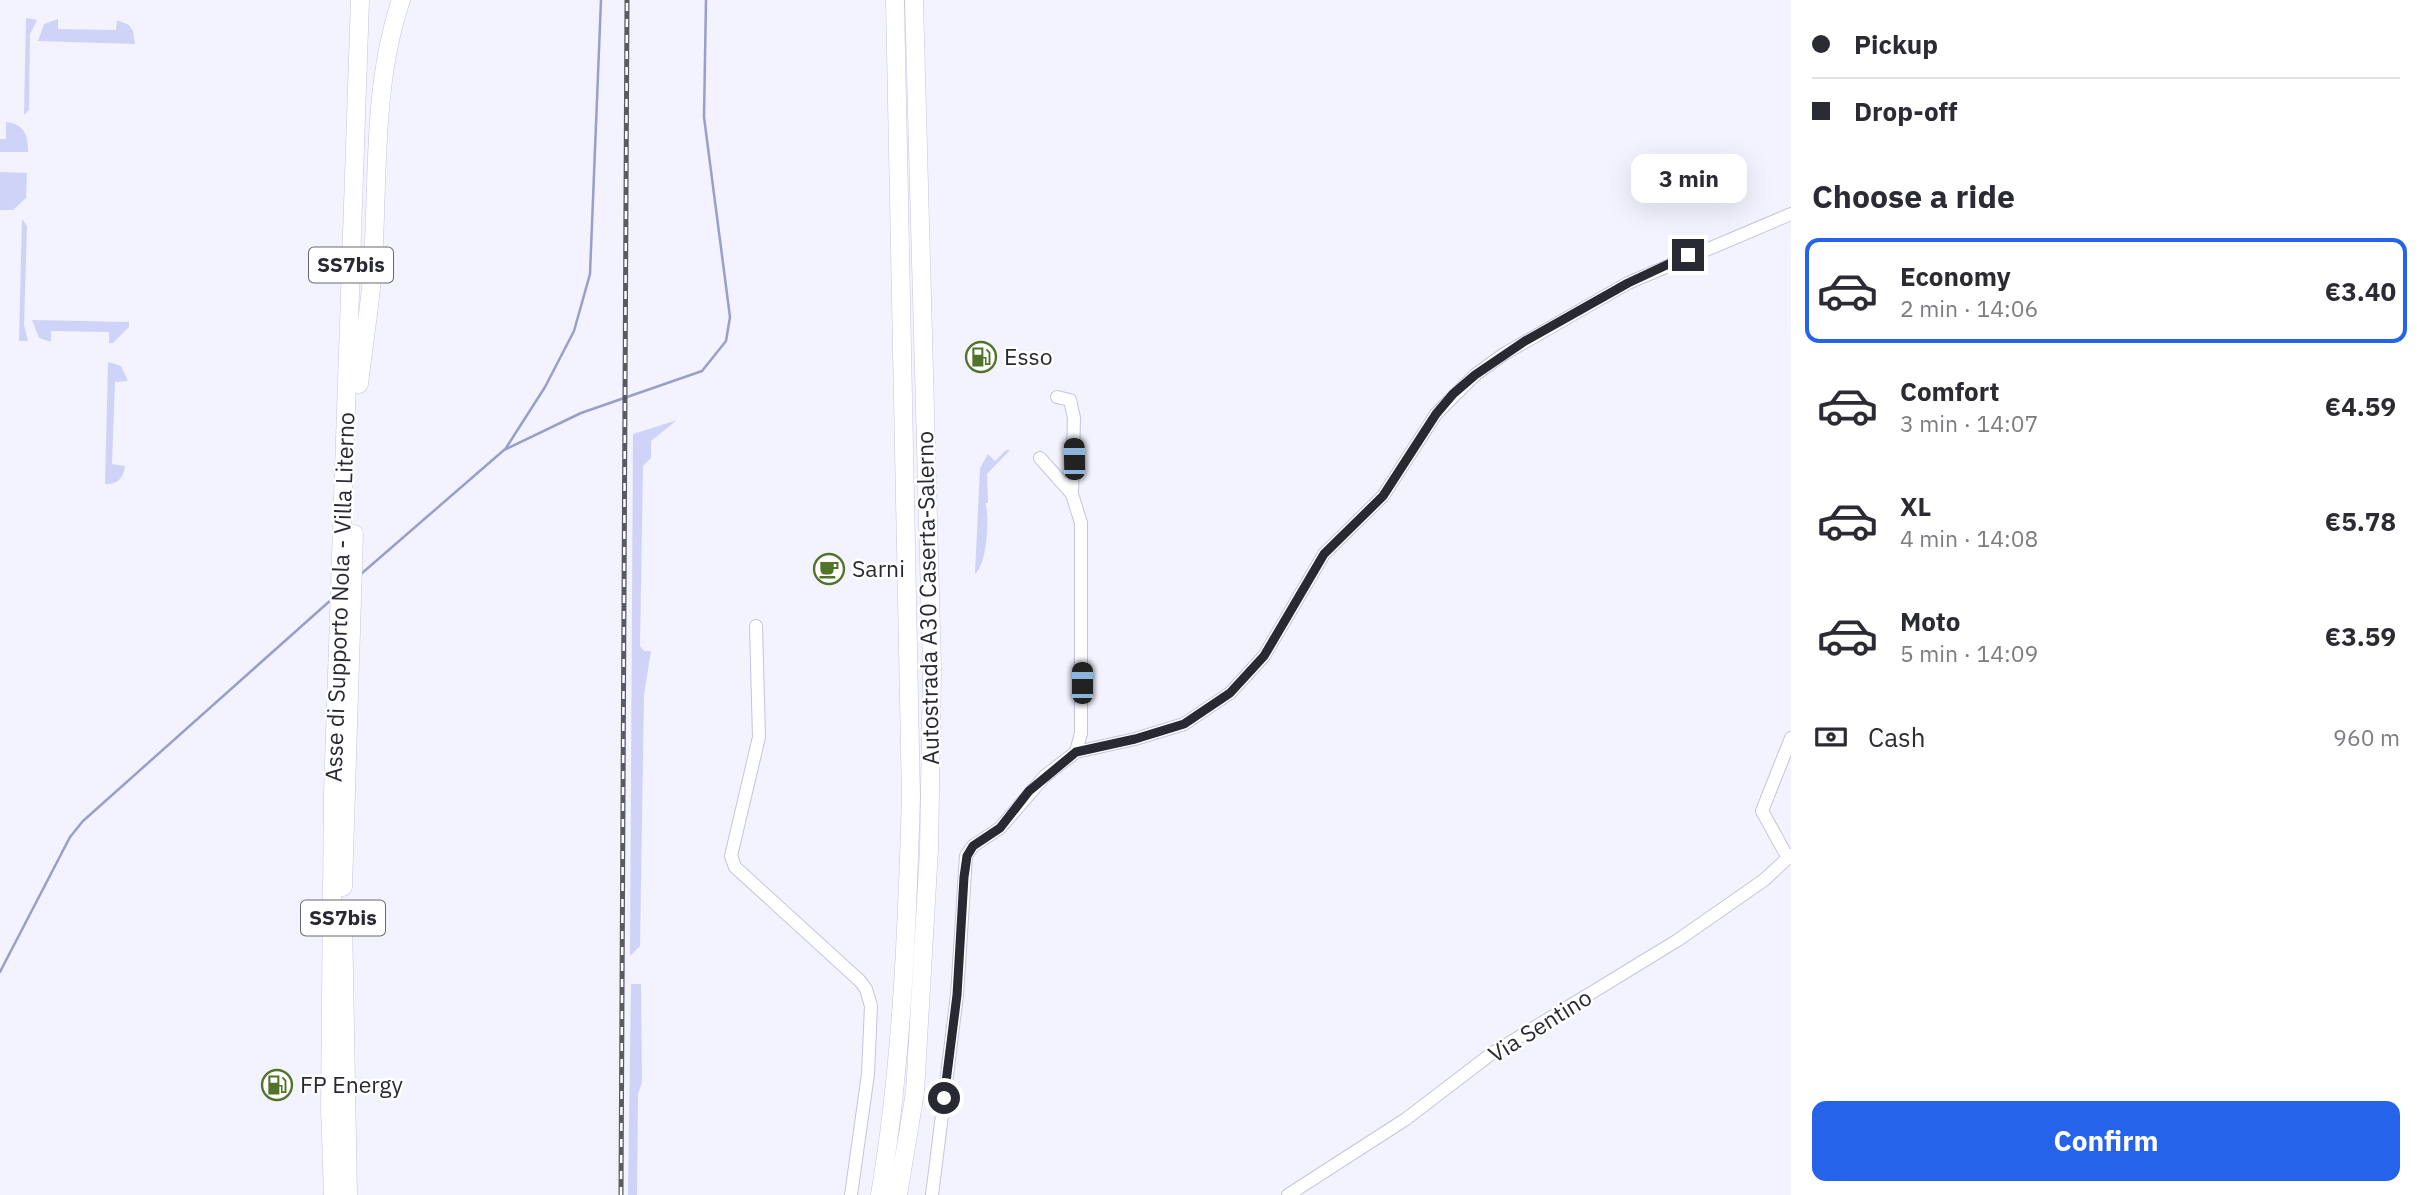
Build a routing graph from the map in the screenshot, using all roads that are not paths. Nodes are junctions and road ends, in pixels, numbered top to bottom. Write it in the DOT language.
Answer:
graph roads {
  1 [pos="360,0"];
  2 [pos="372,0"];
  3 [pos="401,0"];
  4 [pos="895,0"];
  5 [pos="914,0"];
  6 [pos="1791,214"];
  7 [pos="359,384"];
  8 [pos="1057,397"];
  9 [pos="1040,458"];
  10 [pos="1072,494"];
  11 [pos="348,525"];
  12 [pos="756,626"];
  13 [pos="344,645"];
  14 [pos="1791,738"];
  15 [pos="1076,752"];
  16 [pos="1790,856"];
  17 [pos="333,1195"];
  18 [pos="348,1195"];
  19 [pos="851,1195"];
  20 [pos="880,1195"];
  21 [pos="898,1195"];
  22 [pos="932,1195"];
  23 [pos="1289,1195"];
  1 -- 11 [label="highway, Asse di Supporto Nola - Villa Literno / SS7bis"];
  2 -- 7 [label="highway, Asse di Supporto Nola - Villa Literno / SS7bis"];
  3 -- 7 [label="highway"];
  4 -- 20 [label="highway, Autostrada A30 Caserta-Salerno"];
  5 -- 21 [label="highway, Autostrada A30 Caserta-Salerno"];
  6 -- 15 [label="street"];
  7 -- 11 [label="highway, Asse di Supporto Nola - Villa Literno / SS7bis"];
  8 -- 10 [label="street"];
  9 -- 10 [label="street"];
  10 -- 15 [label="street"];
  11 -- 13 [label="highway, Asse di Supporto Nola - Villa Literno / SS7bis"];
  12 -- 19 [label="street"];
  13 -- 17 [label="highway, Asse di Supporto Nola - Villa Literno / SS7bis"];
  13 -- 18 [label="highway, Asse di Supporto Nola - Villa Literno / SS7bis"];
  14 -- 16 [label="street"];
  15 -- 22 [label="street"];
  16 -- 23 [label="street, Via Sentino"];
}
